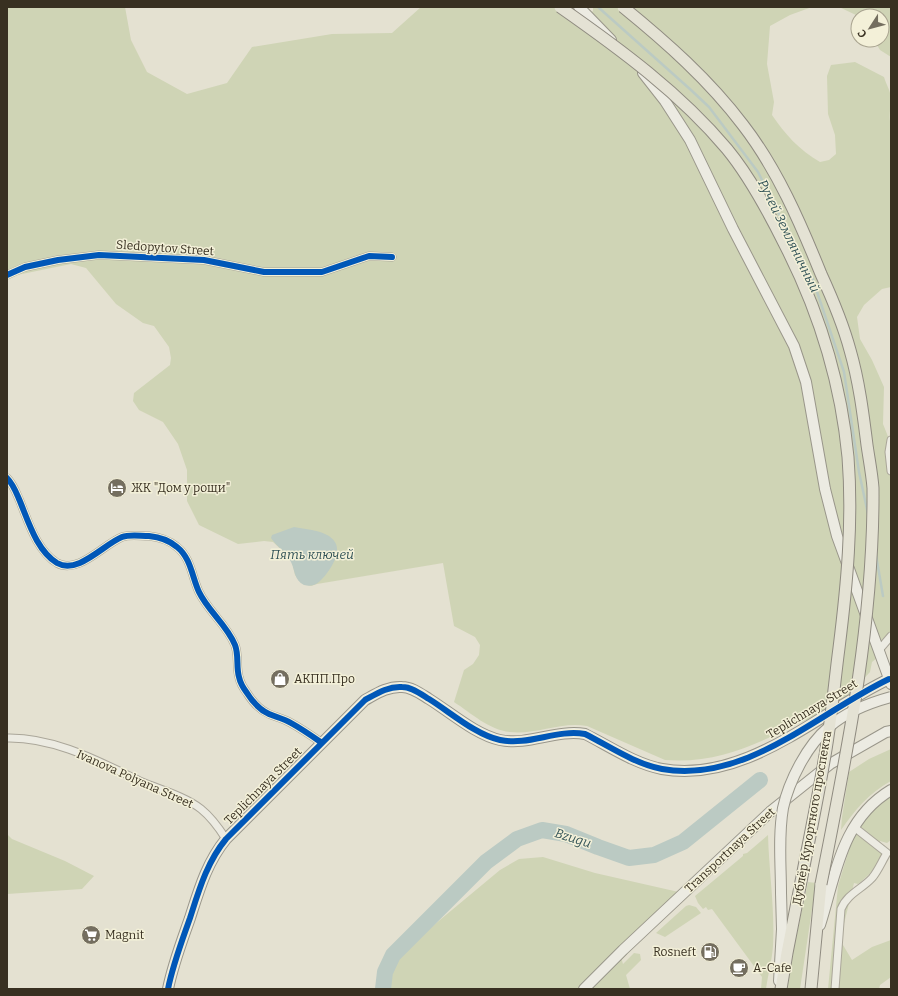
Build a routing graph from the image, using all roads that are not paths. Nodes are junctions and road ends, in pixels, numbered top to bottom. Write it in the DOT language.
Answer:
graph roads {
  1 [pos="560,7"];
  2 [pos="579,7"];
  3 [pos="623,7"];
  4 [pos="392,257"];
  5 [pos="7,275"];
  6 [pos="891,440"];
  7 [pos="891,472"];
  8 [pos="7,478"];
  9 [pos="891,636"];
  10 [pos="879,650"];
  11 [pos="890,682"];
  12 [pos="891,697"];
  13 [pos="891,731"];
  14 [pos="7,738"];
  15 [pos="322,743"];
  16 [pos="891,790"];
  17 [pos="854,827"];
  18 [pos="226,839"];
  19 [pos="817,933"];
  20 [pos="168,989"];
  21 [pos="584,989"];
  22 [pos="780,989"];
  23 [pos="811,989"];
  24 [pos="835,989"];
  1 -- 22 [label="main road, Дублёр Курортного проспекта, bridge"];
  2 -- 10 [label="main road"];
  3 -- 19 [label="main road, Дублёр Курортного проспекта, bridge"];
  4 -- 5 [label="street, Sledopytov Street"];
  6 -- 7 [label="street"];
  8 -- 15 [label="street"];
  9 -- 10 [label="street"];
  10 -- 11 [label="main road"];
  11 -- 15 [label="main road, Teplichnaya Street"];
  12 -- 22 [label="main road, bridge"];
  13 -- 21 [label="main road, Transportnaya Street"];
  14 -- 18 [label="street, Ivanova Polyana Street"];
  15 -- 18 [label="main road, Teplichnaya Street"];
  16 -- 17 [label="main road"];
  17 -- 19 [label="main road"];
  17 -- 24 [label="street"];
  18 -- 20 [label="main road, Teplichnaya Street"];
  19 -- 23 [label="main road, Дублёр Курортного проспекта"];
}
